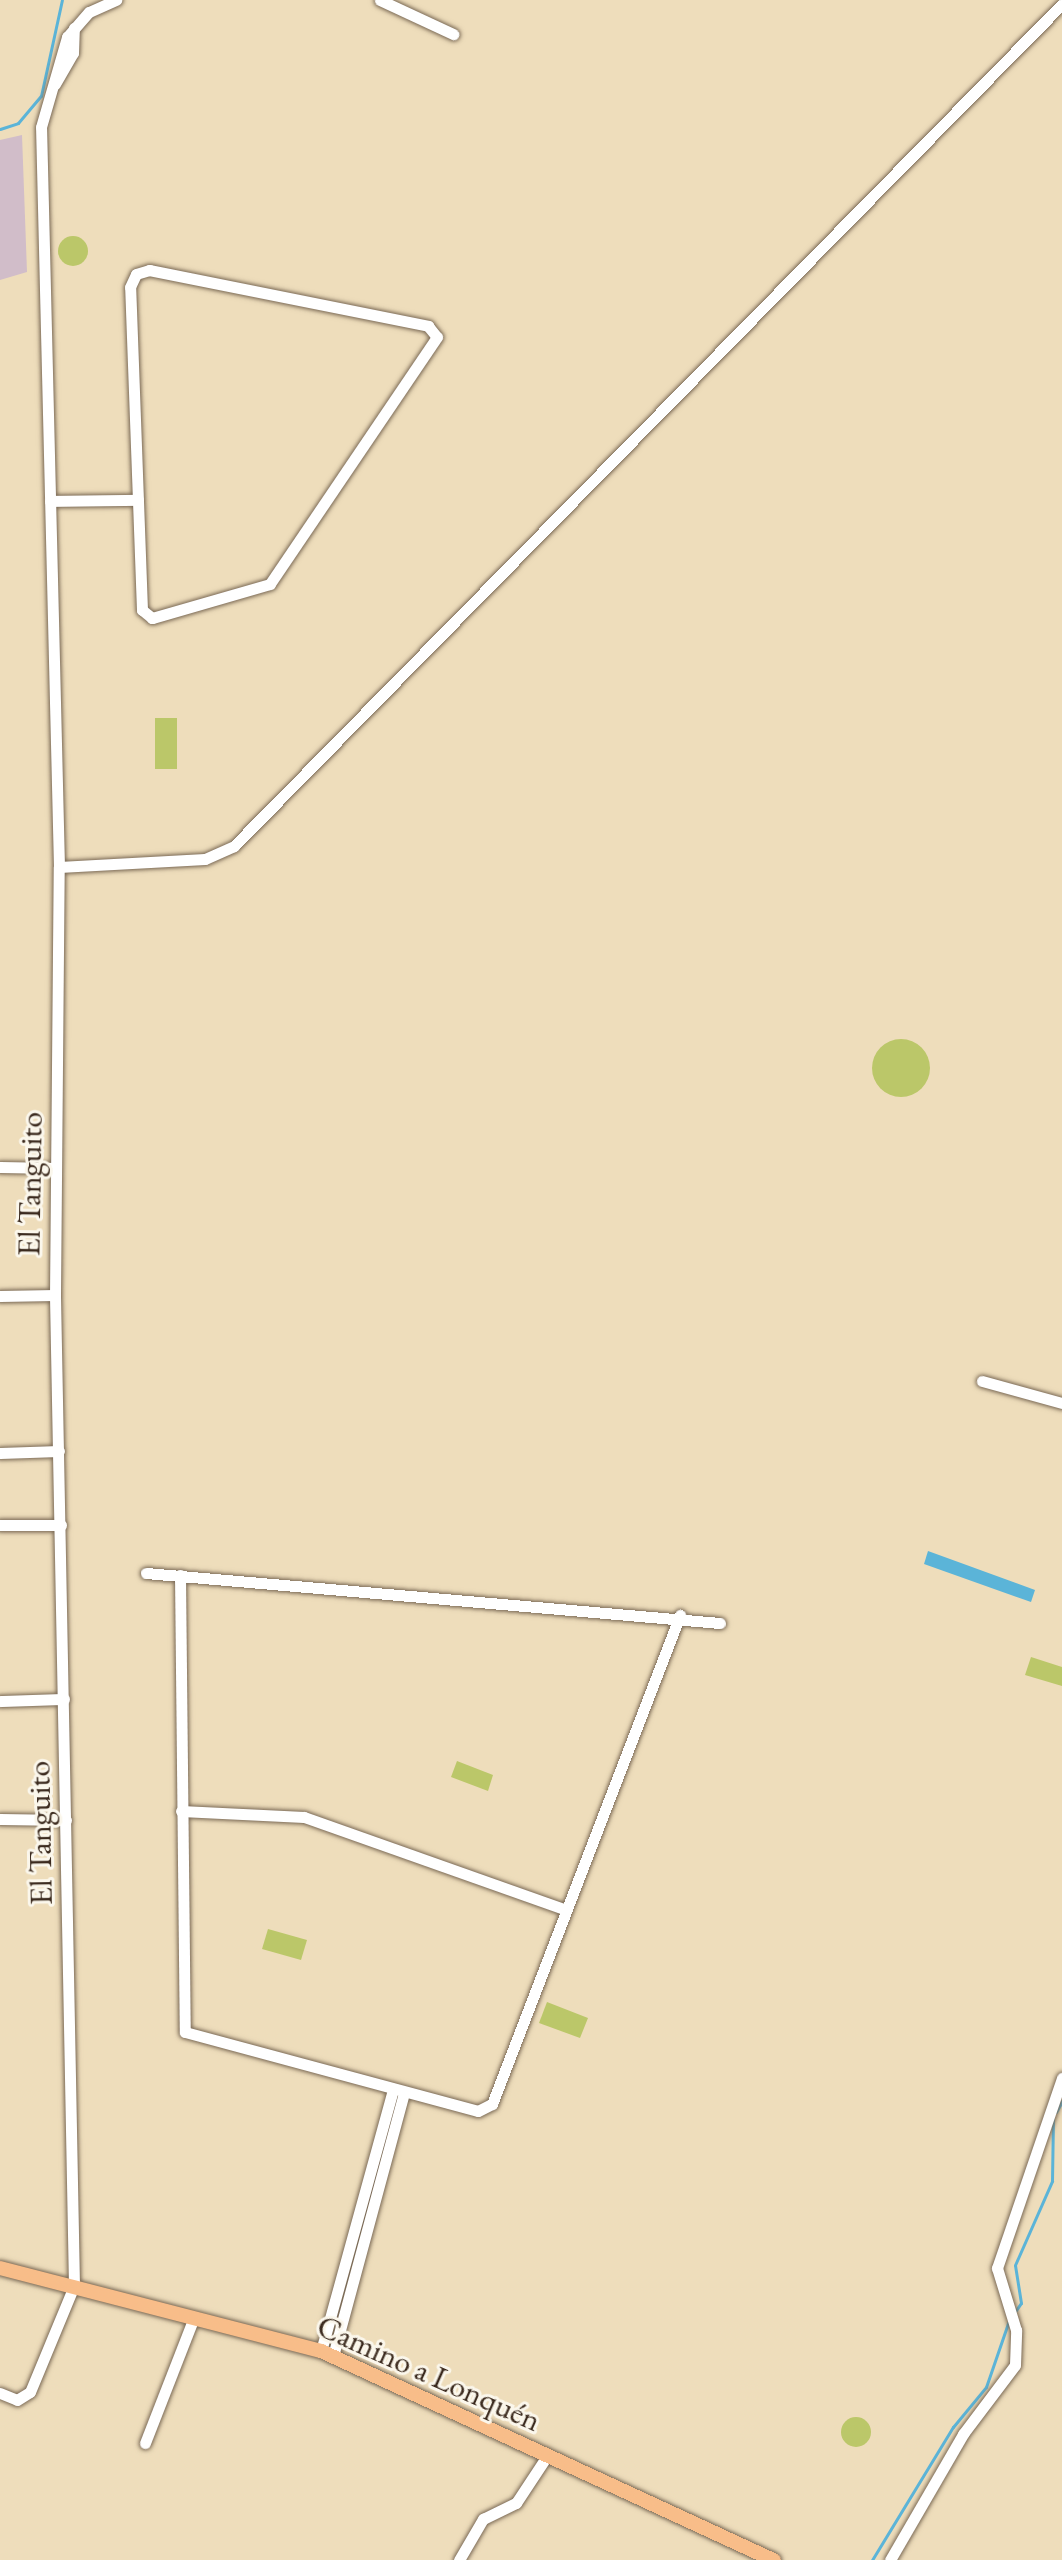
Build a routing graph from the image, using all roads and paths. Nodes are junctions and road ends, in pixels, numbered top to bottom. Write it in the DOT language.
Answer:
graph roads {
  1 [pos="116,0"];
  2 [pos="380,0"];
  3 [pos="1062,4"];
  4 [pos="453,34"];
  5 [pos="138,500"];
  6 [pos="50,501"];
  7 [pos="59,867"];
  8 [pos="0,1167"];
  9 [pos="56,1168"];
  10 [pos="55,1295"];
  11 [pos="0,1296"];
  12 [pos="982,1381"];
  13 [pos="1062,1403"];
  14 [pos="59,1451"];
  15 [pos="0,1453"];
  16 [pos="0,1525"];
  17 [pos="61,1525"];
  18 [pos="146,1573"];
  19 [pos="180,1575"];
  20 [pos="680,1615"];
  21 [pos="720,1623"];
  22 [pos="64,1699"];
  23 [pos="0,1701"];
  24 [pos="181,1811"];
  25 [pos="0,1819"];
  26 [pos="66,1820"];
  27 [pos="566,1910"];
  28 [pos="1062,2078"];
  29 [pos="399,2090"];
  30 [pos="0,2268"];
  31 [pos="74,2286"];
  32 [pos="194,2317"];
  33 [pos="327,2353"];
  34 [pos="0,2393"];
  35 [pos="145,2443"];
  36 [pos="547,2456"];
  37 [pos="459,2560"];
  38 [pos="774,2560"];
  39 [pos="890,2560"];
  1 -- 6 [label="street, El Tanguito"];
  2 -- 4 [label="street"];
  3 -- 7 [label="street"];
  5 -- 5 [label="street"];
  5 -- 6 [label="street"];
  6 -- 7 [label="street, El Tanguito"];
  7 -- 9 [label="street, El Tanguito"];
  8 -- 9 [label="street"];
  9 -- 10 [label="street, El Tanguito"];
  10 -- 11 [label="street"];
  10 -- 14 [label="street, El Tanguito"];
  12 -- 13 [label="street"];
  14 -- 15 [label="street"];
  14 -- 17 [label="street, El Tanguito"];
  16 -- 17 [label="street"];
  17 -- 22 [label="street, El Tanguito"];
  18 -- 19 [label="street"];
  19 -- 20 [label="street"];
  19 -- 24 [label="street"];
  20 -- 21 [label="street"];
  20 -- 27 [label="street"];
  22 -- 23 [label="street"];
  22 -- 26 [label="street, El Tanguito"];
  24 -- 27 [label="street"];
  24 -- 29 [label="street"];
  25 -- 26 [label="street"];
  26 -- 31 [label="street, El Tanguito"];
  27 -- 29 [label="street"];
  28 -- 39 [label="street"];
  29 -- 33 [label="street"];
  30 -- 31 [label="main road, Camino a Lonquén"];
  31 -- 32 [label="main road, Camino a Lonquén"];
  31 -- 34 [label="street"];
  32 -- 33 [label="main road, Camino a Lonquén"];
  32 -- 35 [label="street"];
  33 -- 36 [label="main road, Camino a Lonquén"];
  36 -- 37 [label="street"];
  36 -- 38 [label="main road, Camino a Lonquén"];
}
